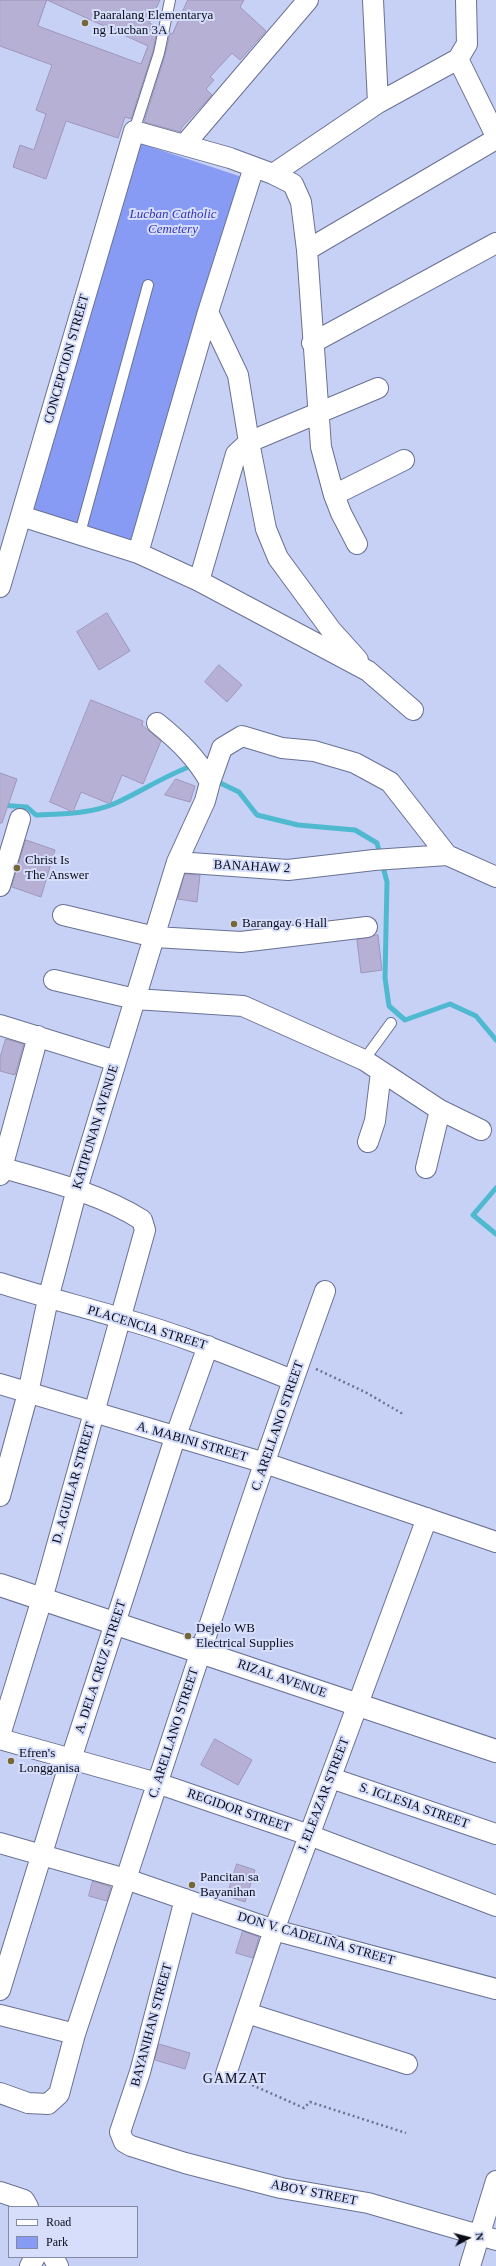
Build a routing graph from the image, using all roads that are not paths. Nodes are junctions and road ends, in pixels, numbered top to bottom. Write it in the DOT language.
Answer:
graph roads {
  1 [pos="170,0"];
  2 [pos="308,0"];
  3 [pos="373,0"];
  4 [pos="466,0"];
  5 [pos="458,59"];
  6 [pos="378,103"];
  7 [pos="134,131"];
  8 [pos="496,136"];
  9 [pos="496,139"];
  10 [pos="185,144"];
  11 [pos="254,167"];
  12 [pos="273,174"];
  13 [pos="496,243"];
  14 [pos="307,250"];
  15 [pos="148,285"];
  16 [pos="208,312"];
  17 [pos="312,343"];
  18 [pos="378,388"];
  19 [pos="317,415"];
  20 [pos="249,442"];
  21 [pos="404,460"];
  22 [pos="334,495"];
  23 [pos="21,516"];
  24 [pos="80,533"];
  25 [pos="357,544"];
  26 [pos="138,553"];
  27 [pos="199,581"];
  28 [pos="0,585"];
  29 [pos="368,671"];
  30 [pos="413,710"];
  31 [pos="157,723"];
  32 [pos="206,774"];
  33 [pos="20,819"];
  34 [pos="447,855"];
  35 [pos="177,862"];
  36 [pos="496,877"];
  37 [pos="0,886"];
  38 [pos="63,915"];
  39 [pos="367,927"];
  40 [pos="155,937"];
  41 [pos="54,980"];
  42 [pos="135,999"];
  43 [pos="391,1023"];
  44 [pos="0,1025"];
  45 [pos="38,1036"];
  46 [pos="364,1060"];
  47 [pos="116,1061"];
  48 [pos="381,1072"];
  49 [pos="440,1110"];
  50 [pos="481,1130"];
  51 [pos="368,1142"];
  52 [pos="426,1168"];
  53 [pos="1,1170"];
  54 [pos="77,1189"];
  55 [pos="0,1283"];
  56 [pos="325,1291"];
  57 [pos="48,1299"];
  58 [pos="120,1318"];
  59 [pos="208,1346"];
  60 [pos="292,1380"];
  61 [pos="0,1384"];
  62 [pos="28,1393"];
  63 [pos="94,1412"];
  64 [pos="175,1438"];
  65 [pos="265,1463"];
  66 [pos="0,1496"];
  67 [pos="427,1518"];
  68 [pos="496,1542"];
  69 [pos="0,1585"];
  70 [pos="42,1599"];
  71 [pos="116,1624"];
  72 [pos="201,1651"];
  73 [pos="358,1705"];
  74 [pos="0,1735"];
  75 [pos="0,1739"];
  76 [pos="496,1750"];
  77 [pos="71,1759"];
  78 [pos="331,1778"];
  79 [pos="157,1784"];
  80 [pos="496,1834"];
  81 [pos="309,1836"];
  82 [pos="0,1843"];
  83 [pos="41,1855"];
  84 [pos="126,1879"];
  85 [pos="185,1899"];
  86 [pos="496,1906"];
  87 [pos="274,1930"];
  88 [pos="496,1989"];
  89 [pos="0,1990"];
  90 [pos="247,2013"];
  91 [pos="0,2014"];
  92 [pos="75,2034"];
  93 [pos="407,2064"];
  94 [pos="226,2074"];
  95 [pos="0,2093"];
  96 [pos="131,2146"];
  97 [pos="496,2181"];
  98 [pos="0,2192"];
  99 [pos="27,2206"];
  100 [pos="487,2237"];
  101 [pos="470,2266"];
  1 -- 7 [label="lane"];
  2 -- 10 [label="street"];
  3 -- 6 [label="street"];
  4 -- 5 [label="street"];
  5 -- 6 [label="street"];
  5 -- 8 [label="street"];
  6 -- 12 [label="street"];
  7 -- 10 [label="street"];
  7 -- 23 [label="street, CONCEPCION STREET"];
  9 -- 14 [label="street"];
  10 -- 11 [label="street"];
  11 -- 12 [label="street"];
  11 -- 16 [label="street"];
  12 -- 14 [label="street"];
  13 -- 17 [label="street"];
  14 -- 17 [label="street"];
  15 -- 24 [label="lane"];
  16 -- 20 [label="street"];
  16 -- 26 [label="street"];
  17 -- 19 [label="street"];
  18 -- 19 [label="street"];
  19 -- 20 [label="street"];
  19 -- 22 [label="street"];
  20 -- 27 [label="street"];
  20 -- 29 [label="street"];
  21 -- 22 [label="street"];
  22 -- 25 [label="street"];
  23 -- 24 [label="street"];
  23 -- 28 [label="street, CONCEPCION STREET"];
  24 -- 26 [label="street"];
  26 -- 27 [label="street"];
  27 -- 29 [label="street"];
  29 -- 30 [label="street"];
  31 -- 32 [label="street"];
  32 -- 34 [label="street, KATIPUNAN AVENUE"];
  32 -- 35 [label="street, KATIPUNAN AVENUE"];
  33 -- 37 [label="street"];
  34 -- 35 [label="street, BANAHAW 2"];
  34 -- 36 [label="street"];
  35 -- 40 [label="street, KATIPUNAN AVENUE"];
  38 -- 40 [label="street"];
  39 -- 40 [label="street"];
  40 -- 42 [label="street, KATIPUNAN AVENUE"];
  41 -- 42 [label="street"];
  42 -- 46 [label="street"];
  42 -- 47 [label="street, KATIPUNAN AVENUE"];
  43 -- 46 [label="lane"];
  44 -- 45 [label="street"];
  45 -- 47 [label="street"];
  45 -- 53 [label="street"];
  46 -- 48 [label="street"];
  47 -- 54 [label="street, KATIPUNAN AVENUE"];
  48 -- 49 [label="street"];
  48 -- 51 [label="street"];
  49 -- 50 [label="street"];
  49 -- 52 [label="street"];
  53 -- 54 [label="street"];
  54 -- 57 [label="street, KATIPUNAN AVENUE"];
  54 -- 58 [label="street, D. AGUILAR STREET"];
  55 -- 57 [label="street, PLACENCIA STREET"];
  56 -- 60 [label="street, C. ARELLANO STREET"];
  57 -- 58 [label="street, PLACENCIA STREET"];
  57 -- 62 [label="street, KATIPUNAN AVENUE"];
  58 -- 59 [label="street, PLACENCIA STREET"];
  58 -- 63 [label="street, D. AGUILAR STREET"];
  59 -- 60 [label="street, PLACENCIA STREET"];
  59 -- 64 [label="street, A. DELA CRUZ STREET"];
  60 -- 65 [label="street, C. ARELLANO STREET"];
  61 -- 62 [label="street, A. MABINI STREET"];
  62 -- 63 [label="street, A. MABINI STREET"];
  62 -- 66 [label="street, KATIPUNAN AVENUE"];
  63 -- 64 [label="street, A. MABINI STREET"];
  63 -- 70 [label="street, D. AGUILAR STREET"];
  64 -- 65 [label="street, A. MABINI STREET"];
  64 -- 71 [label="street, A. DELA CRUZ STREET"];
  65 -- 67 [label="street, A. MABINI STREET"];
  65 -- 72 [label="street, C. ARELLANO STREET"];
  67 -- 68 [label="street, A. MABINI STREET"];
  67 -- 73 [label="street, J. ELEAZAR STREET"];
  69 -- 70 [label="main road, RIZAL AVENUE"];
  70 -- 71 [label="main road, RIZAL AVENUE"];
  70 -- 74 [label="street, D. AGUILAR STREET"];
  71 -- 72 [label="main road, RIZAL AVENUE"];
  71 -- 77 [label="street, A. DELA CRUZ STREET"];
  72 -- 73 [label="main road, RIZAL AVENUE"];
  72 -- 79 [label="street, C. ARELLANO STREET"];
  73 -- 76 [label="main road, RIZAL AVENUE"];
  73 -- 78 [label="street, J. ELEAZAR STREET"];
  75 -- 77 [label="street, REGIDOR STREET"];
  77 -- 79 [label="street, REGIDOR STREET"];
  77 -- 83 [label="street, A. DELA CRUZ STREET"];
  78 -- 80 [label="street, S. IGLESIA STREET"];
  78 -- 81 [label="street, J. ELEAZAR STREET"];
  79 -- 81 [label="street, REGIDOR STREET"];
  79 -- 84 [label="street, C. ARELLANO STREET"];
  81 -- 86 [label="street, REGIDOR STREET"];
  81 -- 87 [label="street, J. ELEAZAR STREET"];
  82 -- 83 [label="street, DON V. CADELIÑA STREET"];
  83 -- 84 [label="street, DON V. CADELIÑA STREET"];
  83 -- 89 [label="street, A. DELA CRUZ STREET"];
  84 -- 85 [label="street, DON V. CADELIÑA STREET"];
  84 -- 92 [label="street, C. ARELLANO STREET"];
  85 -- 87 [label="street, DON V. CADELIÑA STREET"];
  85 -- 96 [label="street, BAYANIHAN STREET"];
  87 -- 88 [label="street, DON V. CADELIÑA STREET"];
  87 -- 90 [label="street, J. ELEAZAR STREET"];
  90 -- 93 [label="street"];
  90 -- 94 [label="street, J. ELEAZAR STREET"];
  91 -- 92 [label="street"];
  92 -- 95 [label="street, C. ARELLANO STREET"];
  96 -- 100 [label="street, ABOY STREET"];
  97 -- 100 [label="street"];
  98 -- 99 [label="street"];
  100 -- 101 [label="street"];
}
